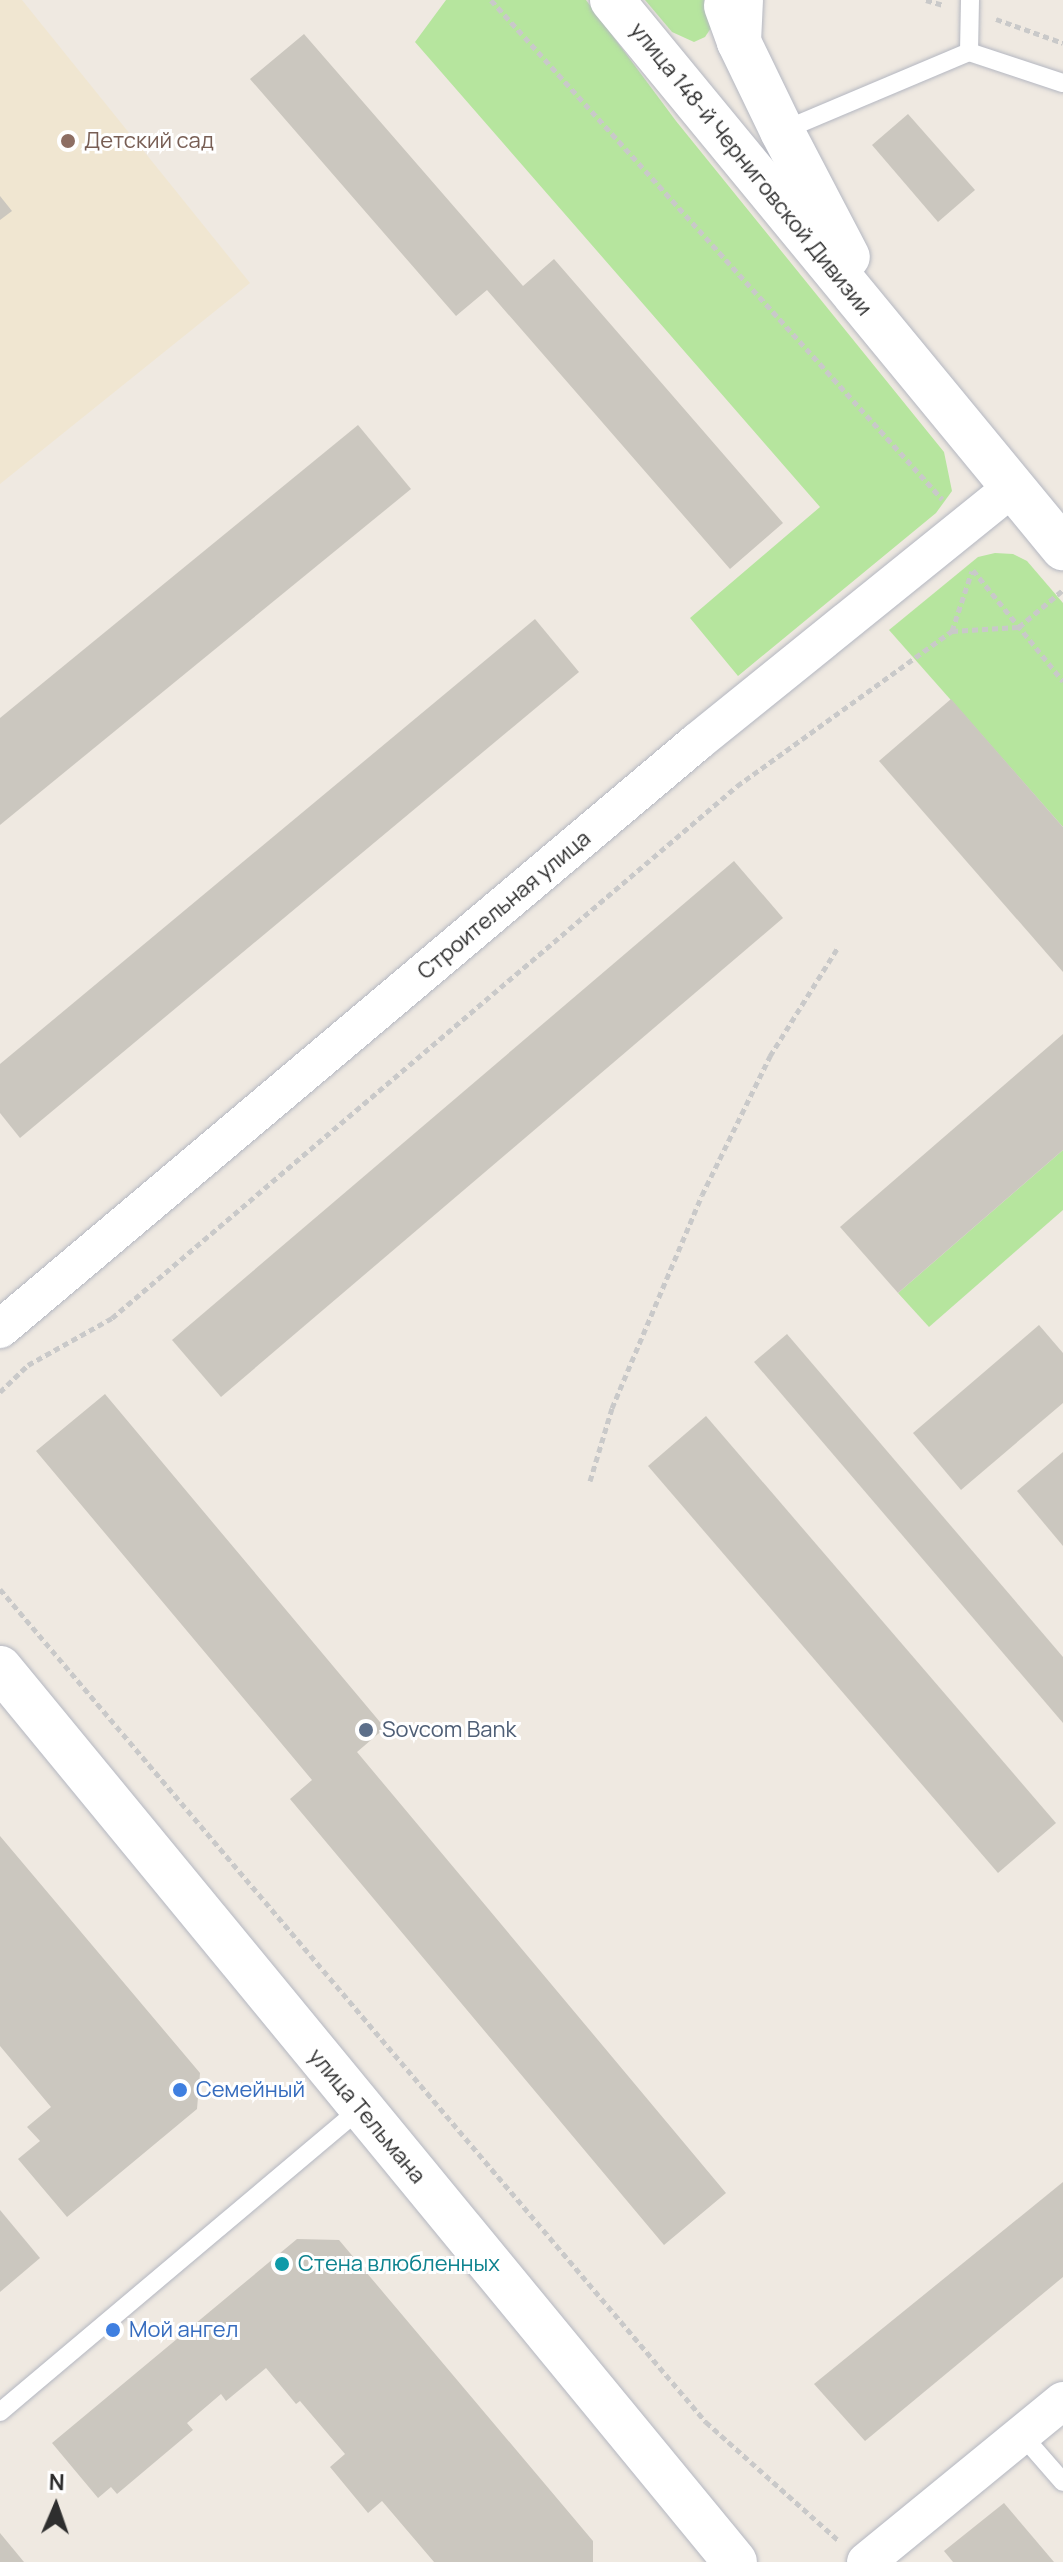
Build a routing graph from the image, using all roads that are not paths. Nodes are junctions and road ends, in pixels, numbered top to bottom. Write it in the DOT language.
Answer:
graph roads {
  1 [pos="612,0"];
  2 [pos="724,0"];
  3 [pos="970,0"];
  4 [pos="740,21"];
  5 [pos="969,52"];
  6 [pos="1063,83"];
  7 [pos="782,131"];
  8 [pos="890,337"];
  9 [pos="1013,487"];
  10 [pos="1063,548"];
  11 [pos="0,1329"];
  12 [pos="0,1668"];
  13 [pos="360,2109"];
  14 [pos="1063,2401"];
  15 [pos="0,2412"];
  16 [pos="1022,2435"];
  17 [pos="1063,2482"];
  18 [pos="853,2552"];
  19 [pos="735,2562"];
  1 -- 8 [label="street, улица 148-й Черниговской Дивизии"];
  2 -- 4 [label="street, улица 148-й Черниговской Дивизии"];
  3 -- 5 [label="lane"];
  4 -- 7 [label="street, улица 148-й Черниговской Дивизии"];
  5 -- 6 [label="lane"];
  5 -- 7 [label="lane"];
  7 -- 8 [label="street, улица 148-й Черниговской Дивизии"];
  8 -- 9 [label="street, улица 148-й Черниговской Дивизии"];
  9 -- 10 [label="street, улица 148-й Черниговской Дивизии"];
  9 -- 11 [label="street, Строительная улица"];
  12 -- 13 [label="street, улица Тельмана"];
  13 -- 15 [label="lane"];
  13 -- 19 [label="street, улица Тельмана"];
  14 -- 16 [label="street"];
  16 -- 17 [label="lane"];
  16 -- 18 [label="street"];
}
